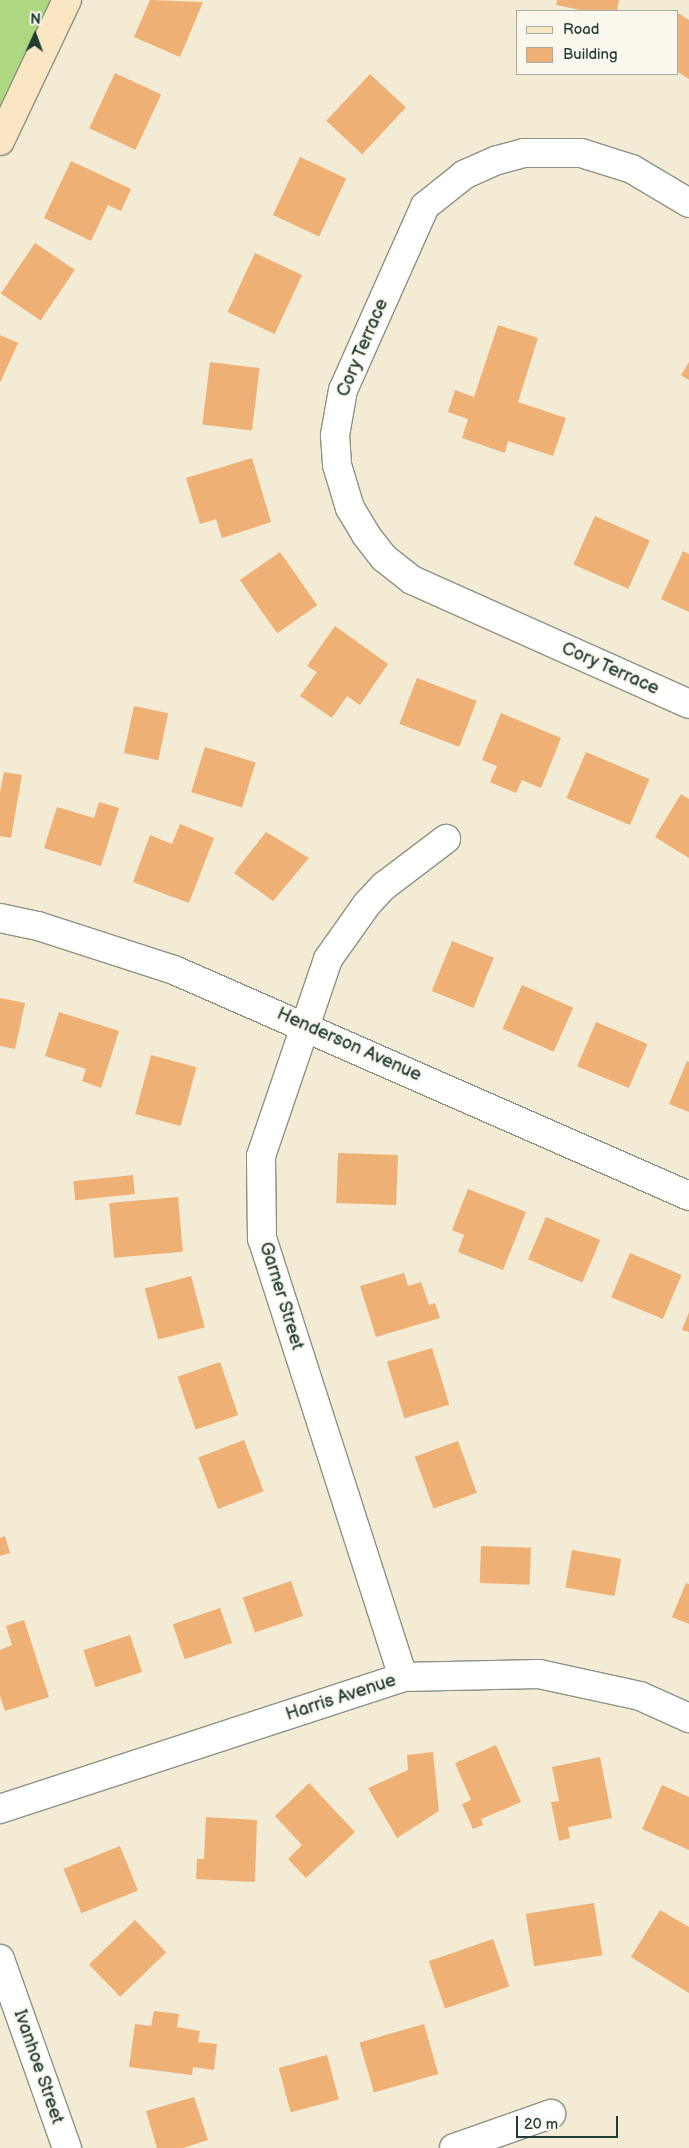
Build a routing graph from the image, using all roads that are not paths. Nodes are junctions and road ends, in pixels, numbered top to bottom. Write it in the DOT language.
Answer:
graph roads {
  1 [pos="67,0"];
  2 [pos="0,141"];
  3 [pos="689,203"];
  4 [pos="689,704"];
  5 [pos="446,839"];
  6 [pos="0,918"];
  7 [pos="304,1025"];
  8 [pos="689,1196"];
  9 [pos="403,1677"];
  10 [pos="689,1718"];
  11 [pos="0,1809"];
  12 [pos="0,1959"];
  13 [pos="551,2114"];
  14 [pos="67,2148"];
  15 [pos="454,2148"];
  1 -- 2 [label="street"];
  3 -- 4 [label="street, Cory Terrace"];
  5 -- 7 [label="street, Garner Street"];
  6 -- 7 [label="street, Henderson Avenue"];
  7 -- 8 [label="street, Henderson Avenue"];
  7 -- 9 [label="street, Garner Street"];
  9 -- 10 [label="street, Harris Avenue"];
  9 -- 11 [label="street, Harris Avenue"];
  12 -- 14 [label="street, Ivanhoe Street"];
  13 -- 15 [label="street"];
}
